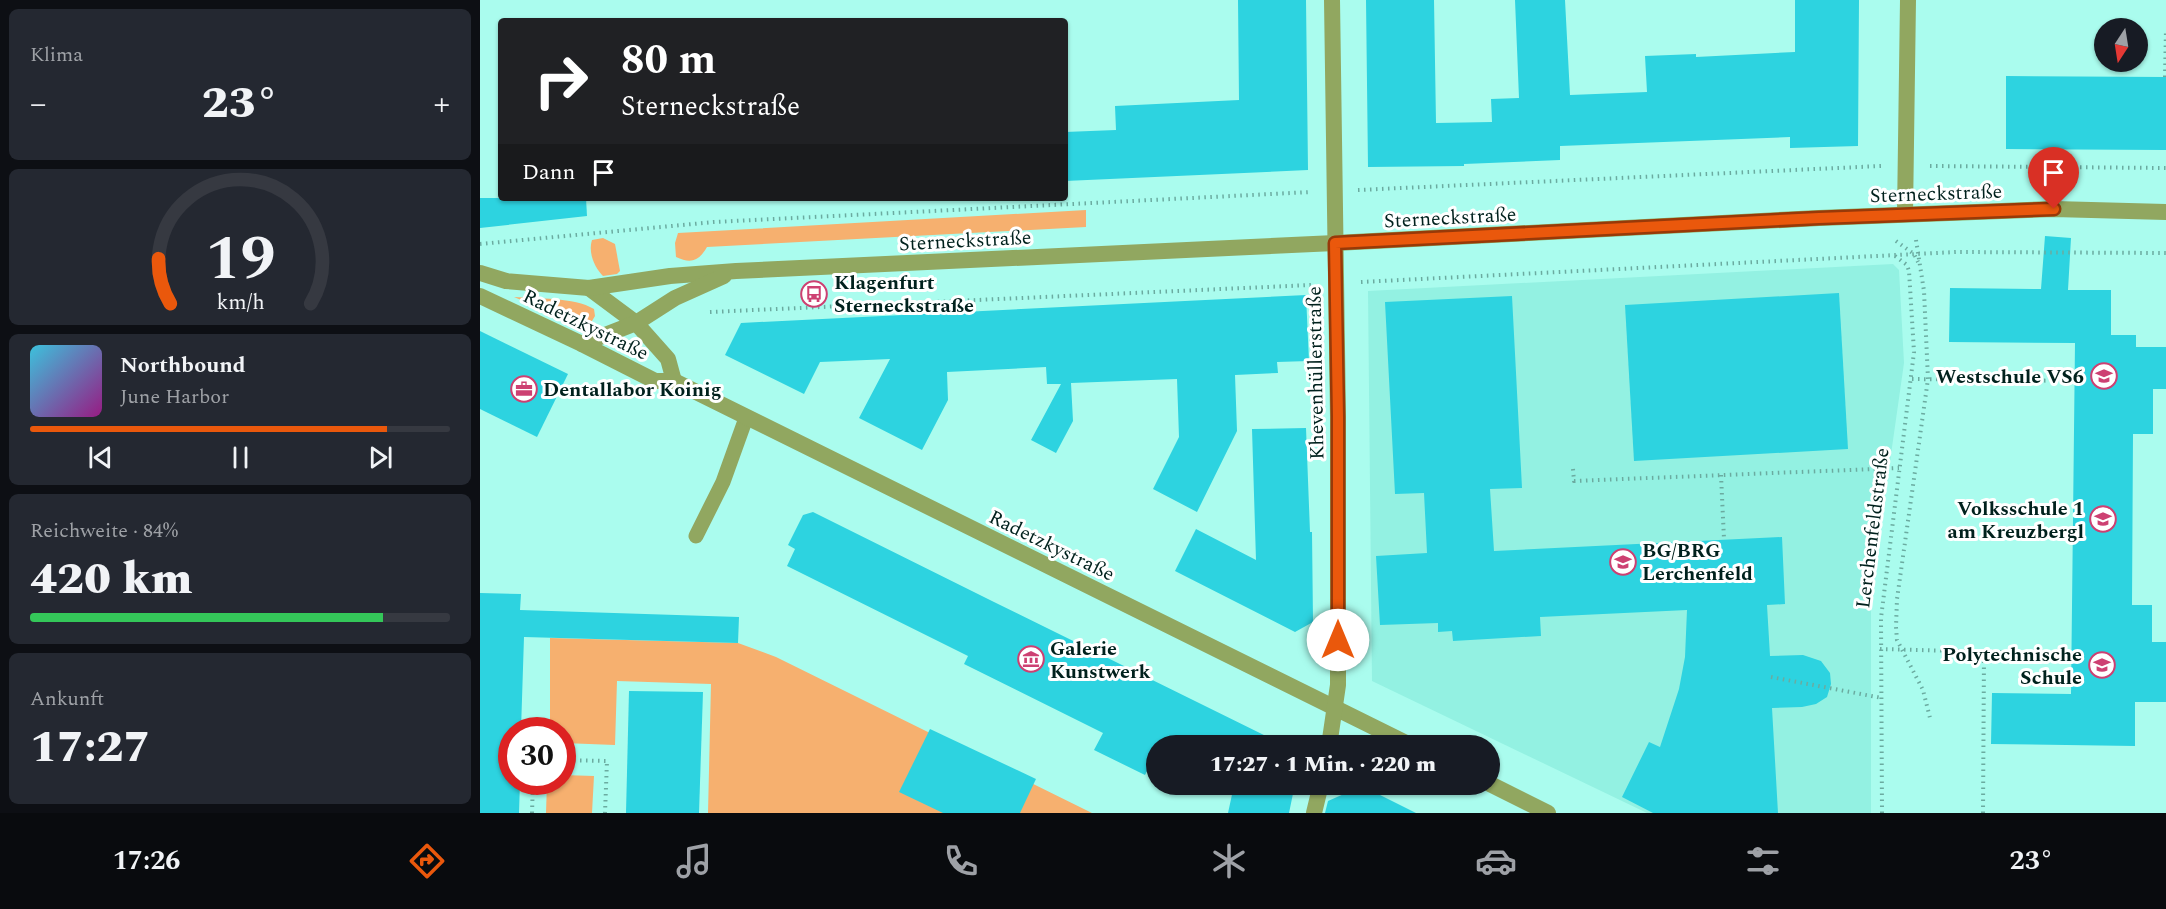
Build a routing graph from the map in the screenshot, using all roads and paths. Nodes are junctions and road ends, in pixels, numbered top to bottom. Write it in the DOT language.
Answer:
graph roads {
  1 [pos="1332,0"];
  2 [pos="1908,0"];
  3 [pos="2166,29"];
  4 [pos="2165,77"];
  5 [pos="1921,166"];
  6 [pos="1871,167"];
  7 [pos="2166,168"];
  8 [pos="1334,191"];
  9 [pos="2166,212"];
  10 [pos="1905,214"];
  11 [pos="1335,243"];
  12 [pos="480,244"];
  13 [pos="2166,253"];
  14 [pos="1895,255"];
  15 [pos="1920,265"];
  16 [pos="736,271"];
  17 [pos="480,273"];
  18 [pos="1335,284"];
  19 [pos="589,288"];
  20 [pos="480,296"];
  21 [pos="701,316"];
  22 [pos="636,323"];
  23 [pos="582,344"];
  24 [pos="1912,379"];
  25 [pos="1928,379"];
  26 [pos="674,381"];
  27 [pos="2075,381"];
  28 [pos="746,418"];
  29 [pos="1900,468"];
  30 [pos="1573,469"];
  31 [pos="1721,475"];
  32 [pos="696,536"];
  33 [pos="1724,539"];
  34 [pos="1880,649"];
  35 [pos="1902,650"];
  36 [pos="1984,653"];
  37 [pos="2072,654"];
  38 [pos="1771,677"];
  39 [pos="1882,698"];
  40 [pos="1335,708"];
  41 [pos="1930,718"];
  42 [pos="1331,735"];
  43 [pos="1390,735"];
  44 [pos="576,760"];
  45 [pos="1500,789"];
  46 [pos="533,795"];
  47 [pos="1318,795"];
  48 [pos="532,813"];
  49 [pos="605,813"];
  50 [pos="1314,813"];
  51 [pos="1548,813"];
  52 [pos="1882,813"];
  53 [pos="1983,813"];
  1 -- 8 [label="street, Khevenhüllerstraße"];
  2 -- 10 [label="street"];
  3 -- 4 [label="path"];
  5 -- 7 [label="path"];
  6 -- 8 [label="path"];
  8 -- 11 [label="street, Khevenhüllerstraße"];
  8 -- 12 [label="path"];
  9 -- 10 [label="street, Sterneckstraße"];
  10 -- 11 [label="street, Sterneckstraße"];
  11 -- 16 [label="street, Sterneckstraße"];
  11 -- 18 [label="street, Khevenhüllerstraße"];
  13 -- 14 [label="path"];
  14 -- 18 [label="path"];
  14 -- 24 [label="path, Lerchenfeldstraße"];
  15 -- 25 [label="path, Lerchenfeldstraße"];
  16 -- 19 [label="street, Sterneckstraße"];
  16 -- 22 [label="street, Sterneckstraße"];
  17 -- 19 [label="street, Sterneckstraße"];
  18 -- 21 [label="path"];
  18 -- 40 [label="street, Khevenhüllerstraße"];
  19 -- 22 [label="street, Radetzkystraße"];
  20 -- 23 [label="street, Radetzkystraße"];
  22 -- 23 [label="street, Sterneckstraße"];
  22 -- 26 [label="street, Radetzkystraße"];
  23 -- 26 [label="street, Radetzkystraße"];
  24 -- 25 [label="path"];
  24 -- 29 [label="path, Lerchenfeldstraße"];
  25 -- 27 [label="path"];
  25 -- 35 [label="path, Lerchenfeldstraße"];
  26 -- 28 [label="street, Radetzkystraße"];
  28 -- 32 [label="lane"];
  28 -- 40 [label="street, Radetzkystraße"];
  29 -- 31 [label="path"];
  29 -- 34 [label="path, Lerchenfeldstraße"];
  30 -- 31 [label="path"];
  31 -- 33 [label="path"];
  34 -- 35 [label="path"];
  34 -- 39 [label="path, Lerchenfeldstraße"];
  35 -- 36 [label="path"];
  35 -- 41 [label="path, Lerchenfeldstraße"];
  36 -- 37 [label="path"];
  36 -- 53 [label="path"];
  38 -- 39 [label="path"];
  39 -- 52 [label="path, Lerchenfeldstraße"];
  40 -- 42 [label="street, Khevenhüllerstraße"];
  40 -- 43 [label="street, Radetzkystraße"];
  44 -- 49 [label="path"];
  45 -- 51 [label="street"];
  46 -- 48 [label="path"];
  47 -- 50 [label="street"];
}
